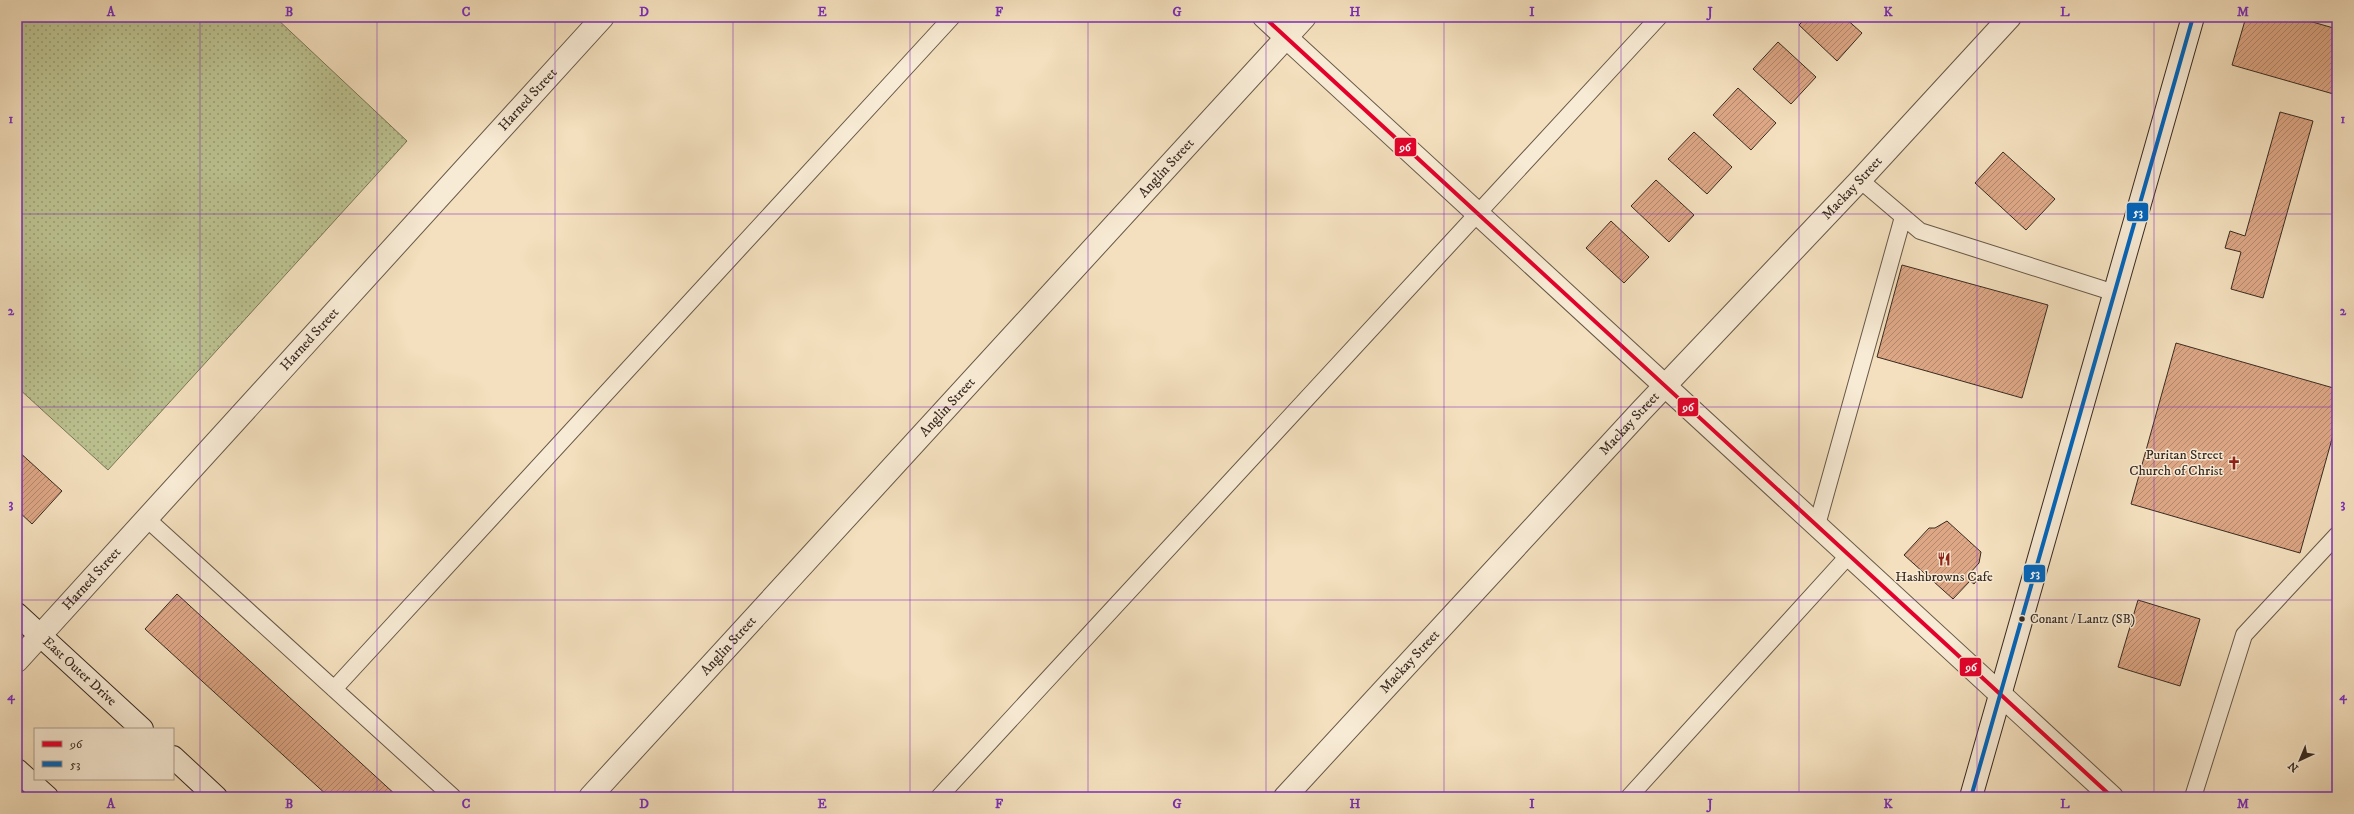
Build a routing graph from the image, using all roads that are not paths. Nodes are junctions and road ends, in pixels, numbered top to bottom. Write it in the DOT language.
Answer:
graph roads {
  1 [pos="603,17"];
  2 [pos="952,17"];
  3 [pos="1264,17"];
  4 [pos="1306,17"];
  5 [pos="1659,17"];
  6 [pos="2010,17"];
  7 [pos="2194,17"];
  8 [pos="1286,39"];
  9 [pos="1860,180"];
  10 [pos="1476,213"];
  11 [pos="1903,217"];
  12 [pos="2115,293"];
  13 [pos="1665,386"];
  14 [pos="147,519"];
  15 [pos="1817,525"];
  16 [pos="2337,535"];
  17 [pos="1849,555"];
  18 [pos="17,614"];
  19 [pos="40,635"];
  20 [pos="17,661"];
  21 [pos="334,689"];
  22 [pos="2000,694"];
  23 [pos="141,728"];
  24 [pos="174,759"];
  25 [pos="17,770"];
  26 [pos="47,797"];
  27 [pos="216,797"];
  28 [pos="453,797"];
  29 [pos="590,797"];
  30 [pos="939,797"];
  31 [pos="1285,797"];
  32 [pos="1629,797"];
  33 [pos="1971,797"];
  34 [pos="2112,797"];
  35 [pos="2193,797"];
  1 -- 14 [label="street, Harned Street"];
  2 -- 21 [label="lane"];
  3 -- 8 [label="street"];
  4 -- 8 [label="street, Anglin Street"];
  5 -- 10 [label="lane"];
  6 -- 9 [label="street, Mackay Street"];
  7 -- 12 [label="street"];
  8 -- 10 [label="street"];
  8 -- 29 [label="street, Anglin Street"];
  9 -- 11 [label="lane"];
  9 -- 13 [label="street, Mackay Street"];
  10 -- 13 [label="street"];
  10 -- 30 [label="lane"];
  11 -- 12 [label="lane"];
  11 -- 15 [label="lane"];
  12 -- 22 [label="street"];
  13 -- 15 [label="street"];
  13 -- 31 [label="street, Mackay Street"];
  14 -- 19 [label="street, Harned Street"];
  14 -- 21 [label="lane"];
  15 -- 17 [label="street"];
  16 -- 35 [label="lane"];
  17 -- 22 [label="street"];
  17 -- 32 [label="lane"];
  18 -- 19 [label="street, East Outer Drive"];
  19 -- 20 [label="street, Harned Street"];
  19 -- 23 [label="street, East Outer Drive"];
  21 -- 28 [label="lane"];
  22 -- 33 [label="street"];
  22 -- 34 [label="street"];
  24 -- 27 [label="street"];
  25 -- 26 [label="street"];
}
